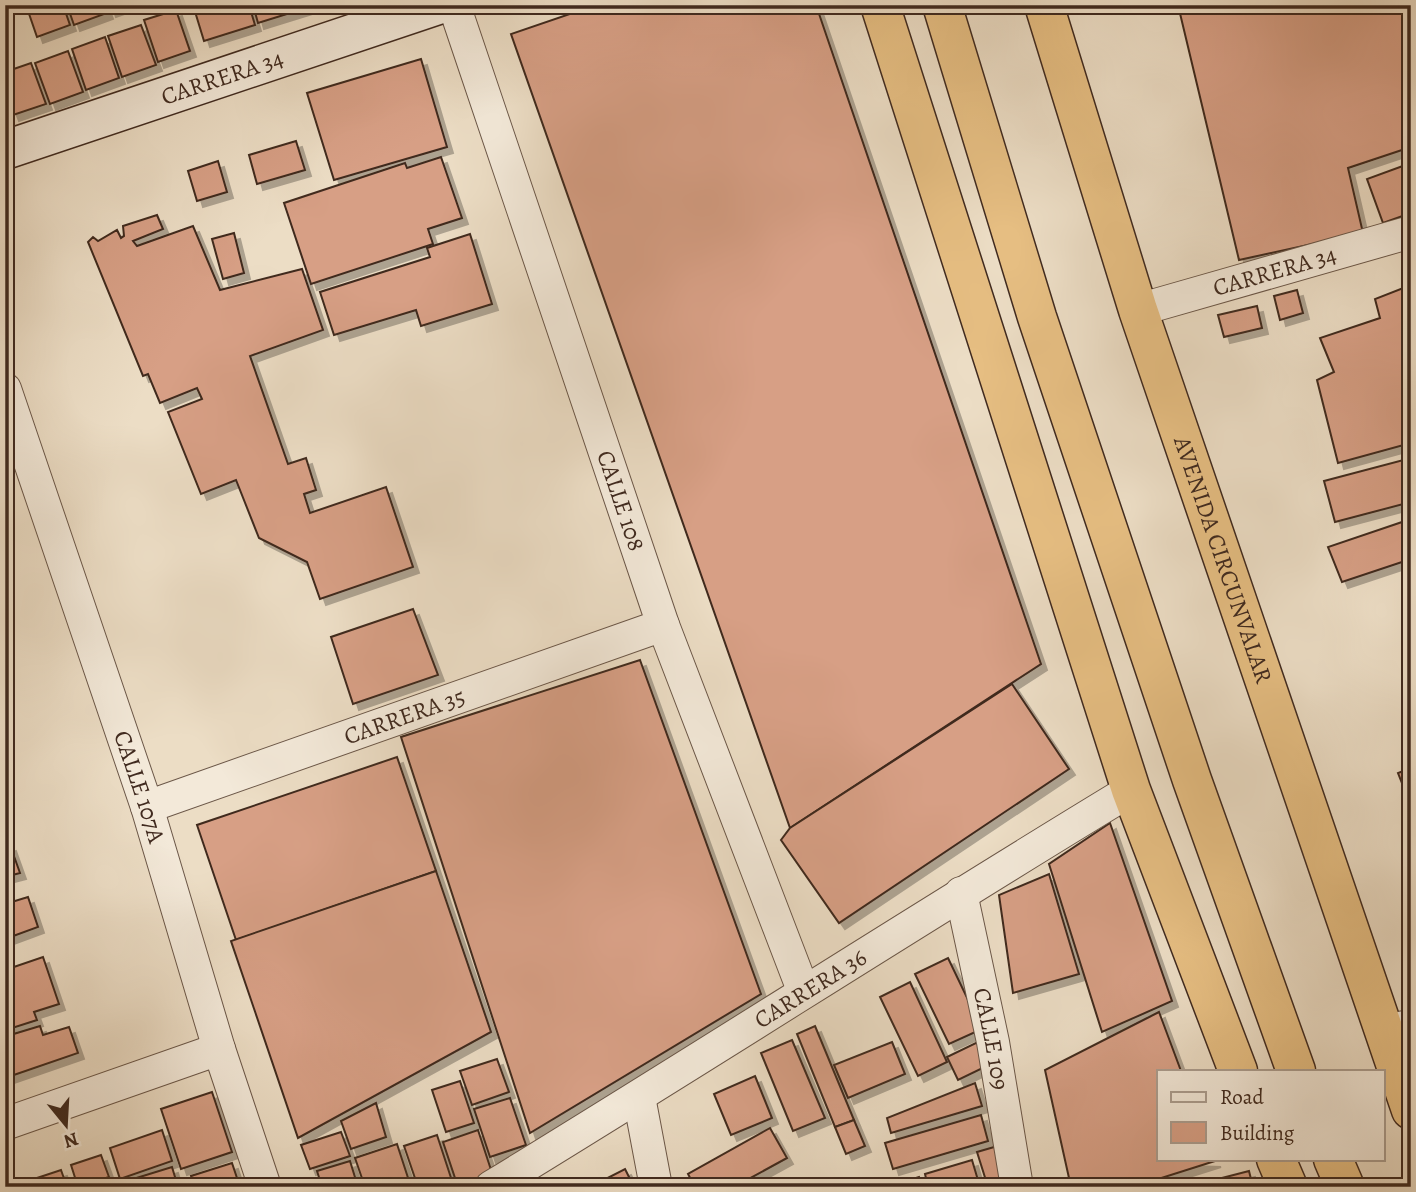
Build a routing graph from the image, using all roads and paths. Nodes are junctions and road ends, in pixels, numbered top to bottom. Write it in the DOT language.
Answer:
graph roads {
  1 [pos="438,5"];
  2 [pos="454,5"];
  3 [pos="880,5"];
  4 [pos="942,5"];
  5 [pos="1044,5"];
  6 [pos="5,149"];
  7 [pos="1411,232"];
  8 [pos="1138,310"];
  9 [pos="5,389"];
  10 [pos="663,625"];
  11 [pos="1131,790"];
  12 [pos="147,807"];
  13 [pos="961,893"];
  14 [pos="803,990"];
  15 [pos="1398,1028"];
  16 [pos="219,1049"];
  17 [pos="1238,1070"];
  18 [pos="1296,1070"];
  19 [pos="639,1097"];
  20 [pos="1409,1100"];
  21 [pos="5,1124"];
  22 [pos="1276,1160"];
  23 [pos="1333,1160"];
  24 [pos="265,1187"];
  25 [pos="491,1187"];
  26 [pos="656,1187"];
  27 [pos="1017,1187"];
  28 [pos="1288,1187"];
  29 [pos="1345,1187"];
  1 -- 6 [label="street, CARRERA 34"];
  2 -- 10 [label="street, CALLE 108"];
  3 -- 11 [label="highway"];
  4 -- 18 [label="highway"];
  5 -- 8 [label="highway, AVENIDA CIRCUNVALAR"];
  7 -- 8 [label="street, CARRERA 34"];
  8 -- 15 [label="highway, AVENIDA CIRCUNVALAR"];
  9 -- 12 [label="street, CALLE 107A"];
  10 -- 12 [label="street, CARRERA 35"];
  10 -- 14 [label="street, CALLE 108"];
  11 -- 13 [label="street, CARRERA 36"];
  11 -- 17 [label="highway"];
  12 -- 16 [label="street, CALLE 107A"];
  13 -- 14 [label="street, CARRERA 36"];
  13 -- 27 [label="street, CALLE 109"];
  14 -- 19 [label="street, CARRERA 36"];
  15 -- 20 [label="highway, AVENIDA CIRCUNVALAR"];
  16 -- 21 [label="street"];
  16 -- 24 [label="street, CALLE 107A"];
  19 -- 25 [label="street, CARRERA 36"];
  19 -- 26 [label="street"];
  22 -- 28 [label="highway"];
  23 -- 29 [label="highway"];
}
